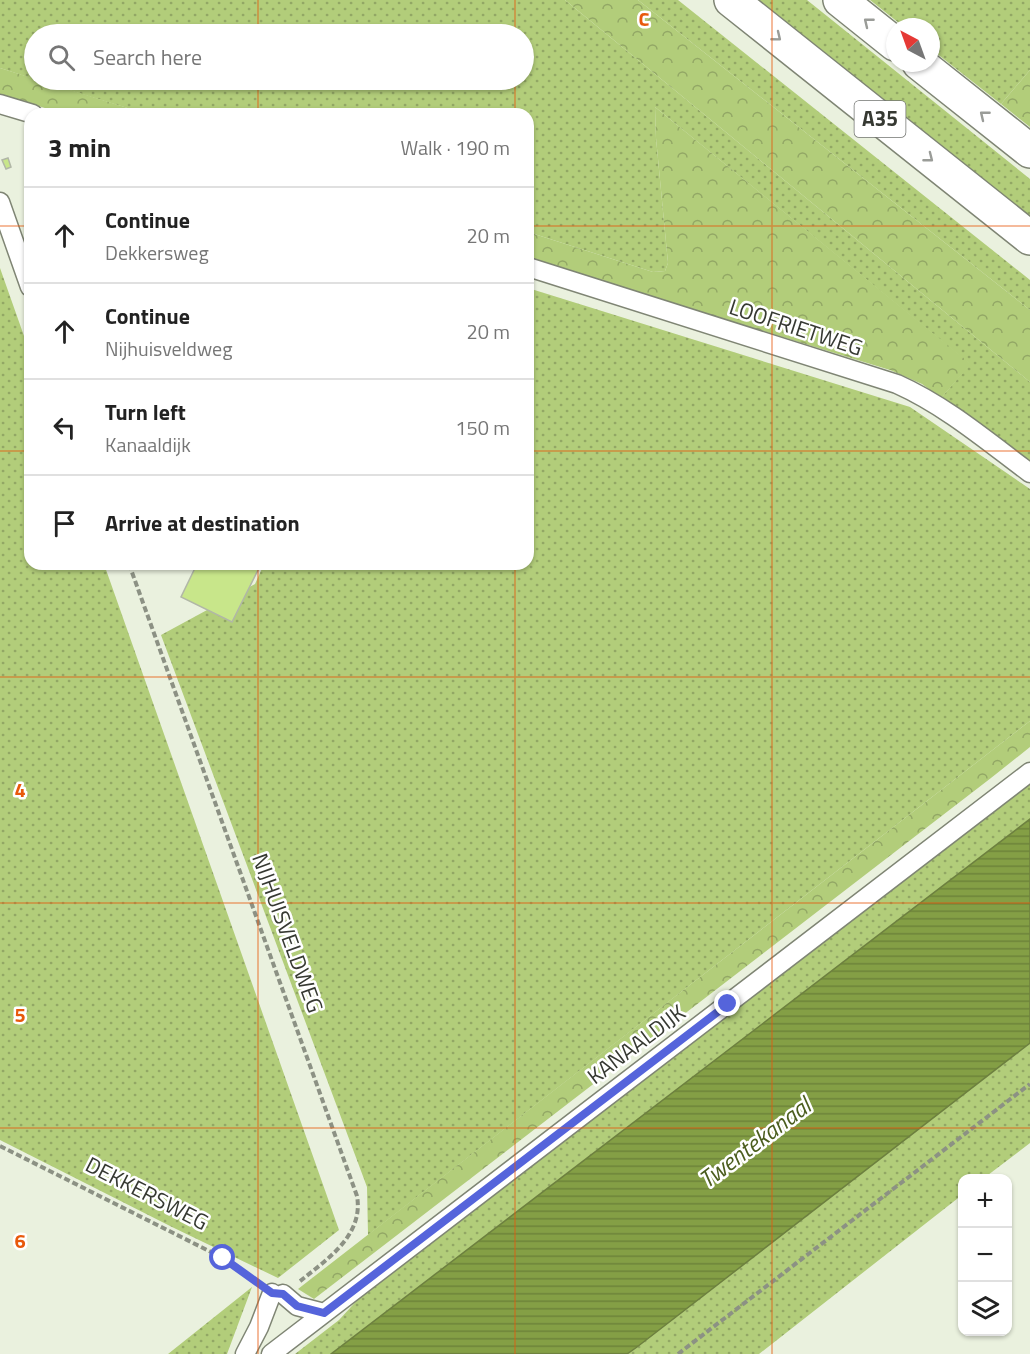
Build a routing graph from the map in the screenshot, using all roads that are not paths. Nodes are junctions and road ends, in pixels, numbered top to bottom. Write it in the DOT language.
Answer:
graph roads {
  1 [pos="731,0"];
  2 [pos="840,0"];
  3 [pos="886,37"];
  4 [pos="930,72"];
  5 [pos="0,104"];
  6 [pos="24,111"];
  7 [pos="1030,151"];
  8 [pos="0,202"];
  9 [pos="1030,238"];
  10 [pos="24,269"];
  11 [pos="534,269"];
  12 [pos="1030,473"];
  13 [pos="1030,772"];
  14 [pos="324,1313"];
  15 [pos="245,1354"];
  16 [pos="270,1354"];
  1 -- 9 [label="highway, A35, one-way"];
  3 -- 2 [label="highway, one-way"];
  7 -- 4 [label="highway, one-way"];
  5 -- 6 [label="street"];
  8 -- 10 [label="street"];
  11 -- 12 [label="street, LOOFRIETWEG"];
  13 -- 14 [label="street, KANAALDIJK"];
  14 -- 15 [label="street"];
  14 -- 16 [label="street, KANAALDIJK"];
}
